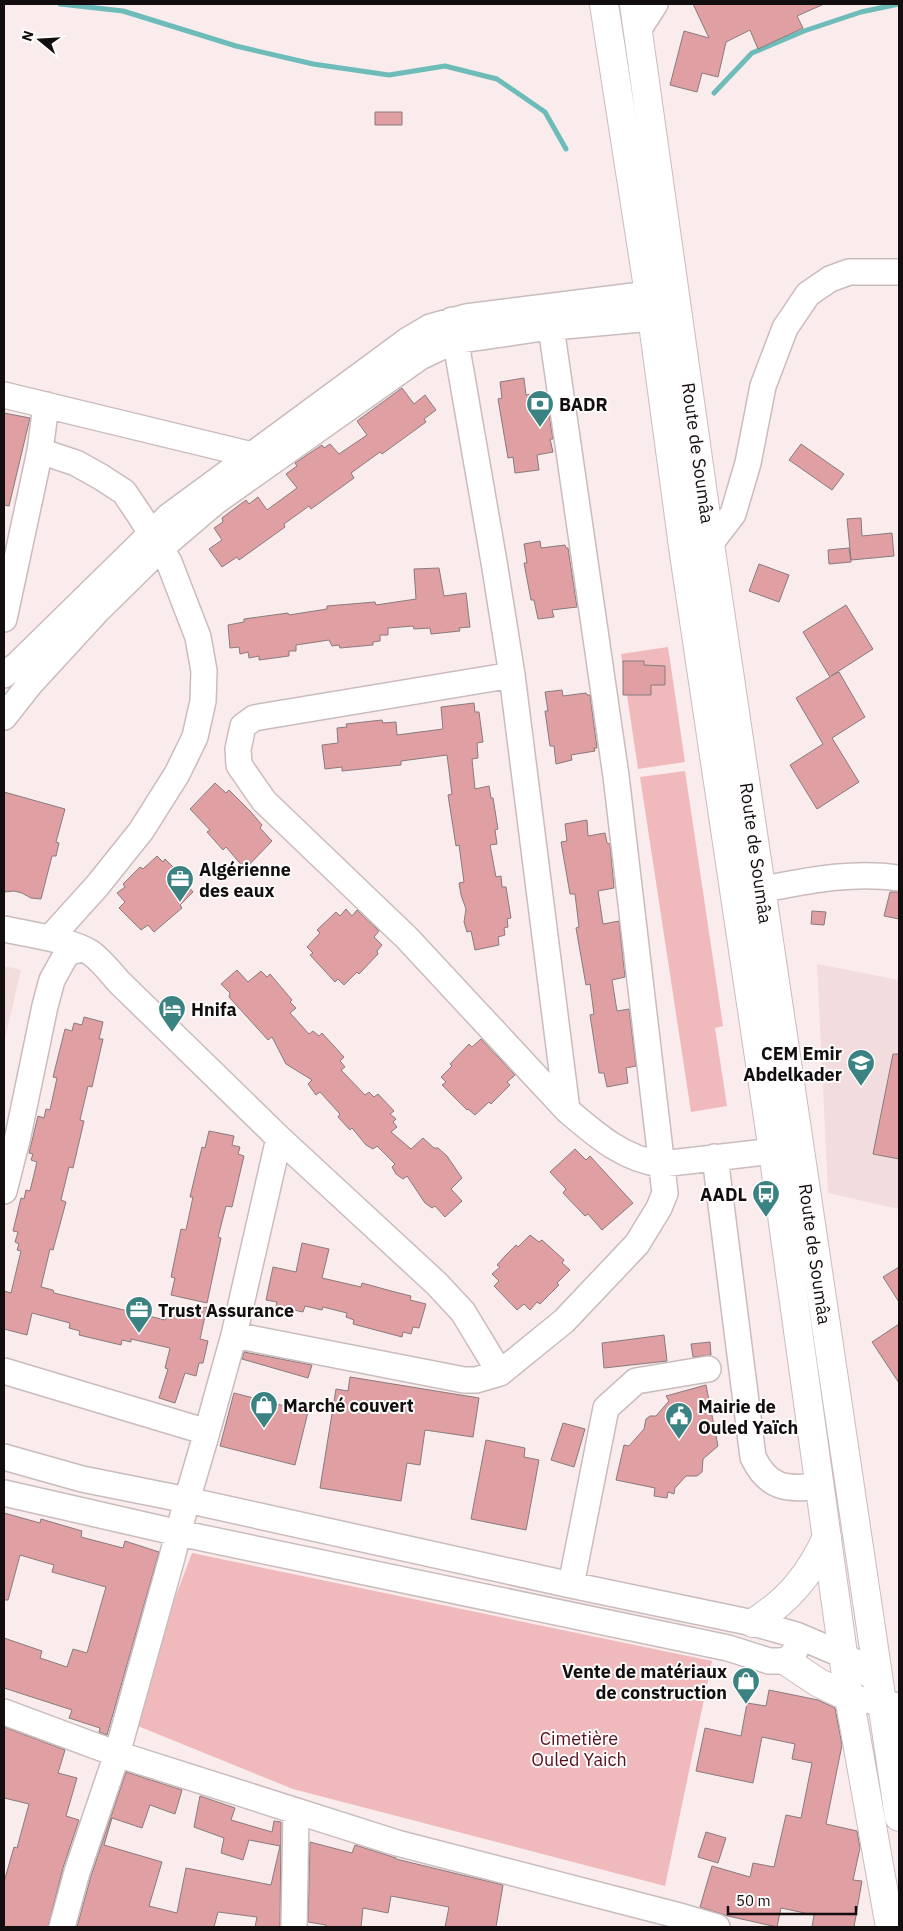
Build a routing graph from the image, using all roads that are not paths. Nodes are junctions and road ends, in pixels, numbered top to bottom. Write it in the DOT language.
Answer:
graph roads {
  1 [pos="604,4"];
  2 [pos="634,4"];
  3 [pos="655,4"];
  4 [pos="638,30"];
  5 [pos="899,272"];
  6 [pos="650,306"];
  7 [pos="551,327"];
  8 [pos="453,330"];
  9 [pos="4,395"];
  10 [pos="46,405"];
  11 [pos="40,451"];
  12 [pos="252,455"];
  13 [pos="12,541"];
  14 [pos="156,541"];
  15 [pos="710,544"];
  16 [pos="684,554"];
  17 [pos="4,619"];
  18 [pos="4,675"];
  19 [pos="512,675"];
  20 [pos="4,717"];
  21 [pos="899,878"];
  22 [pos="762,890"];
  23 [pos="734,894"];
  24 [pos="4,929"];
  25 [pos="50,938"];
  26 [pos="80,949"];
  27 [pos="567,1110"];
  28 [pos="279,1138"];
  29 [pos="773,1151"];
  30 [pos="715,1158"];
  31 [pos="662,1164"];
  32 [pos="4,1190"];
  33 [pos="234,1335"];
  34 [pos="708,1369"];
  35 [pos="4,1371"];
  36 [pos="500,1372"];
  37 [pos="208,1432"];
  38 [pos="4,1457"];
  39 [pos="820,1486"];
  40 [pos="4,1492"];
  41 [pos="186,1500"];
  42 [pos="179,1533"];
  43 [pos="827,1538"];
  44 [pos="570,1586"];
  45 [pos="754,1624"];
  46 [pos="796,1635"];
  47 [pos="843,1655"];
  48 [pos="786,1661"];
  49 [pos="849,1697"];
  50 [pos="887,1698"];
  51 [pos="4,1712"];
  52 [pos="116,1754"];
  53 [pos="296,1813"];
  54 [pos="899,1817"];
  55 [pos="62,1927"];
  56 [pos="294,1927"];
  57 [pos="717,1927"];
  58 [pos="890,1927"];
  1 -- 6 [label="highway, Route de Soumâa"];
  2 -- 4 [label="highway, Route de Soumâa"];
  3 -- 4 [label="street"];
  4 -- 15 [label="highway, Route de Soumâa"];
  5 -- 15 [label="street"];
  6 -- 7 [label="street"];
  6 -- 8 [label="street"];
  6 -- 16 [label="highway, Route de Soumâa"];
  7 -- 8 [label="street"];
  7 -- 31 [label="street"];
  8 -- 12 [label="street"];
  8 -- 14 [label="street"];
  8 -- 19 [label="street"];
  9 -- 10 [label="street"];
  10 -- 11 [label="street"];
  10 -- 12 [label="street"];
  11 -- 13 [label="street"];
  11 -- 14 [label="street"];
  12 -- 14 [label="street"];
  13 -- 17 [label="street"];
  14 -- 18 [label="street"];
  14 -- 20 [label="street"];
  14 -- 25 [label="street"];
  15 -- 16 [label="street"];
  15 -- 22 [label="highway, Route de Soumâa"];
  16 -- 23 [label="highway, Route de Soumâa"];
  19 -- 27 [label="street"];
  19 -- 27 [label="street"];
  21 -- 22 [label="street"];
  22 -- 23 [label="street"];
  22 -- 50 [label="highway, Route de Soumâa"];
  23 -- 29 [label="highway, Route de Soumâa"];
  24 -- 25 [label="street"];
  25 -- 26 [label="street"];
  26 -- 28 [label="street"];
  26 -- 32 [label="street"];
  27 -- 31 [label="street"];
  28 -- 33 [label="street"];
  28 -- 36 [label="street"];
  29 -- 30 [label="street"];
  29 -- 39 [label="highway, Route de Soumâa"];
  30 -- 31 [label="street"];
  30 -- 39 [label="street"];
  31 -- 36 [label="street"];
  33 -- 36 [label="street"];
  33 -- 37 [label="street"];
  34 -- 44 [label="street"];
  35 -- 37 [label="street"];
  37 -- 41 [label="street"];
  38 -- 41 [label="street"];
  39 -- 43 [label="highway, Route de Soumâa"];
  40 -- 42 [label="street"];
  41 -- 42 [label="street"];
  41 -- 44 [label="street"];
  42 -- 48 [label="street"];
  42 -- 52 [label="street"];
  43 -- 45 [label="highway"];
  43 -- 47 [label="highway, Route de Soumâa"];
  44 -- 45 [label="street"];
  45 -- 46 [label="street"];
  46 -- 47 [label="street"];
  46 -- 48 [label="street"];
  47 -- 49 [label="highway, Route de Soumâa"];
  47 -- 50 [label="street"];
  48 -- 49 [label="highway"];
  49 -- 50 [label="street"];
  49 -- 58 [label="highway, Route de Soumâa"];
  50 -- 54 [label="highway, Route de Soumâa"];
  51 -- 52 [label="street"];
  52 -- 53 [label="street"];
  52 -- 55 [label="street"];
  53 -- 56 [label="street"];
  53 -- 57 [label="street"];
}
